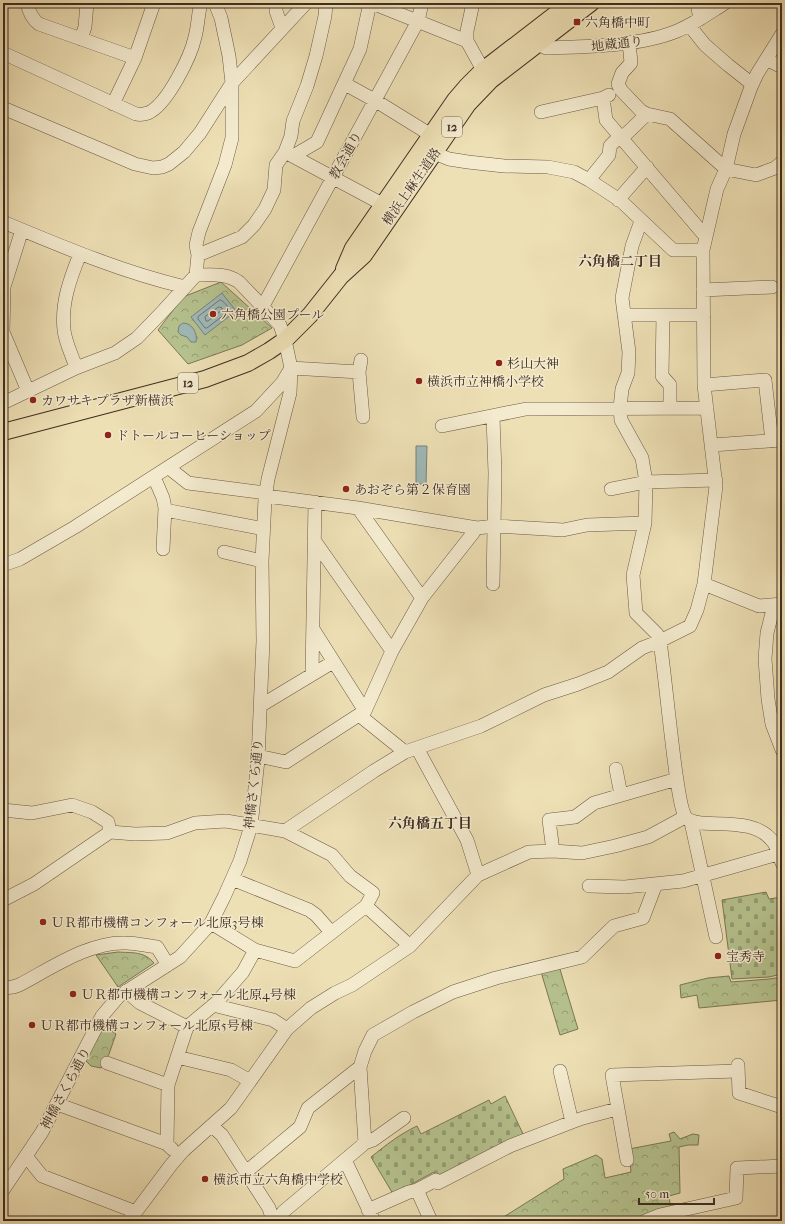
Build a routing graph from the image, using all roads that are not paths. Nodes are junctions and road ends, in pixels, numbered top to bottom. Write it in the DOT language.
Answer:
graph roads {
  1 [pos="27,3"];
  2 [pos="87,3"];
  3 [pos="154,3"];
  4 [pos="202,3"];
  5 [pos="215,3"];
  6 [pos="276,3"];
  7 [pos="306,3"];
  8 [pos="326,3"];
  9 [pos="371,3"];
  10 [pos="422,3"];
  11 [pos="472,3"];
  12 [pos="570,3"];
  13 [pos="591,3"];
  14 [pos="697,3"];
  15 [pos="724,3"];
  16 [pos="418,21"];
  17 [pos="694,22"];
  18 [pos="282,28"];
  19 [pos="782,34"];
  20 [pos="535,38"];
  21 [pos="81,39"];
  22 [pos="468,41"];
  23 [pos="629,42"];
  24 [pos="3,54"];
  25 [pos="136,58"];
  26 [pos="766,60"];
  27 [pos="782,66"];
  28 [pos="483,70"];
  29 [pos="232,83"];
  30 [pos="344,84"];
  31 [pos="752,84"];
  32 [pos="621,90"];
  33 [pos="603,98"];
  34 [pos="376,101"];
  35 [pos="113,104"];
  36 [pos="3,108"];
  37 [pos="541,112"];
  38 [pos="647,114"];
  39 [pos="431,135"];
  40 [pos="621,137"];
  41 [pos="434,153"];
  42 [pos="289,154"];
  43 [pos="782,162"];
  44 [pos="647,167"];
  45 [pos="726,169"];
  46 [pos="333,177"];
  47 [pos="589,180"];
  48 [pos="618,200"];
  49 [pos="384,205"];
  50 [pos="641,221"];
  51 [pos="3,222"];
  52 [pos="22,230"];
  53 [pos="706,237"];
  54 [pos="704,250"];
  55 [pos="80,254"];
  56 [pos="198,255"];
  57 [pos="196,275"];
  58 [pos="341,276"];
  59 [pos="772,286"];
  60 [pos="185,287"];
  61 [pos="704,290"];
  62 [pos="263,306"];
  63 [pos="624,315"];
  64 [pos="663,315"];
  65 [pos="704,315"];
  66 [pos="285,340"];
  67 [pos="76,368"];
  68 [pos="291,368"];
  69 [pos="704,385"];
  70 [pos="28,391"];
  71 [pos="3,403"];
  72 [pos="620,408"];
  73 [pos="670,408"];
  74 [pos="707,408"];
  75 [pos="363,417"];
  76 [pos="493,417"];
  77 [pos="442,426"];
  78 [pos="3,432"];
  79 [pos="777,440"];
  80 [pos="712,445"];
  81 [pos="169,468"];
  82 [pos="154,477"];
  83 [pos="716,480"];
  84 [pos="646,482"];
  85 [pos="611,489"];
  86 [pos="266,495"];
  87 [pos="315,502"];
  88 [pos="358,508"];
  89 [pos="164,510"];
  90 [pos="646,523"];
  91 [pos="495,526"];
  92 [pos="264,528"];
  93 [pos="477,528"];
  94 [pos="314,540"];
  95 [pos="162,549"];
  96 [pos="224,552"];
  97 [pos="262,561"];
  98 [pos="3,565"];
  99 [pos="493,584"];
  100 [pos="704,584"];
  101 [pos="422,598"];
  102 [pos="778,604"];
  103 [pos="313,629"];
  104 [pos="660,641"];
  105 [pos="392,651"];
  106 [pos="334,662"];
  107 [pos="312,674"];
  108 [pos="260,706"];
  109 [pos="362,713"];
  110 [pos="411,750"];
  111 [pos="782,750"];
  112 [pos="258,756"];
  113 [pos="616,769"];
  114 [pos="677,779"];
  115 [pos="621,796"];
  116 [pos="3,810"];
  117 [pos="688,819"];
  118 [pos="251,826"];
  119 [pos="285,831"];
  120 [pos="110,832"];
  121 [pos="553,851"];
  122 [pos="780,859"];
  123 [pos="478,875"];
  124 [pos="703,875"];
  125 [pos="232,879"];
  126 [pos="656,884"];
  127 [pos="589,886"];
  128 [pos="3,900"];
  129 [pos="366,906"];
  130 [pos="211,923"];
  131 [pos="331,932"];
  132 [pos="716,937"];
  133 [pos="410,946"];
  134 [pos="255,950"];
  135 [pos="168,964"];
  136 [pos="3,988"];
  137 [pos="126,991"];
  138 [pos="213,1005"];
  139 [pos="187,1026"];
  140 [pos="287,1029"];
  141 [pos="177,1057"];
  142 [pos="107,1063"];
  143 [pos="360,1067"];
  144 [pos="560,1071"];
  145 [pos="250,1081"];
  146 [pos="168,1085"];
  147 [pos="57,1104"];
  148 [pos="782,1106"];
  149 [pos="617,1109"];
  150 [pos="404,1118"];
  151 [pos="572,1122"];
  152 [pos="212,1126"];
  153 [pos="365,1143"];
  154 [pos="167,1144"];
  155 [pos="183,1151"];
  156 [pos="26,1156"];
  157 [pos="345,1160"];
  158 [pos="627,1160"];
  159 [pos="782,1166"];
  160 [pos="246,1172"];
  161 [pos="3,1190"];
  162 [pos="417,1190"];
  163 [pos="371,1215"];
  164 [pos="132,1216"];
  165 [pos="273,1221"];
  166 [pos="277,1221"];
  167 [pos="431,1221"];
  168 [pos="645,1221"];
  1 -- 21 [label="street"];
  2 -- 21 [label="street"];
  3 -- 25 [label="street"];
  4 -- 35 [label="street"];
  5 -- 29 [label="street"];
  6 -- 18 [label="street"];
  7 -- 18 [label="street"];
  8 -- 42 [label="street"];
  9 -- 16 [label="street"];
  9 -- 30 [label="street"];
  10 -- 16 [label="street, 教会通り"];
  11 -- 22 [label="street"];
  12 -- 20 [label="main road, 横浜上麻生道路 / 12"];
  13 -- 20 [label="main road, 横浜上麻生道路 / 12"];
  14 -- 17 [label="street"];
  15 -- 17 [label="street, 地蔵通り"];
  16 -- 22 [label="street"];
  16 -- 34 [label="street, 教会通り"];
  17 -- 23 [label="street, 地蔵通り"];
  17 -- 31 [label="street"];
  18 -- 29 [label="street"];
  19 -- 26 [label="street"];
  20 -- 23 [label="street, 地蔵通り"];
  20 -- 28 [label="main road, 横浜上麻生道路 / 12"];
  20 -- 41 [label="main road, 横浜上麻生道路 / 12"];
  21 -- 25 [label="street"];
  22 -- 28 [label="street"];
  23 -- 32 [label="street"];
  24 -- 35 [label="street"];
  25 -- 35 [label="street"];
  26 -- 27 [label="street"];
  26 -- 31 [label="street"];
  28 -- 39 [label="main road, 横浜上麻生道路 / 12"];
  29 -- 36 [label="street"];
  29 -- 56 [label="street"];
  30 -- 34 [label="street"];
  30 -- 42 [label="street"];
  31 -- 45 [label="street"];
  32 -- 33 [label="street"];
  32 -- 38 [label="street"];
  33 -- 37 [label="street"];
  33 -- 40 [label="street"];
  34 -- 39 [label="street"];
  34 -- 46 [label="street, 教会通り"];
  38 -- 40 [label="street"];
  38 -- 45 [label="street"];
  39 -- 49 [label="main road, 横浜上麻生道路 / 12"];
  40 -- 44 [label="street"];
  40 -- 47 [label="street"];
  41 -- 47 [label="street"];
  41 -- 58 [label="main road, 横浜上麻生道路 / 12"];
  42 -- 46 [label="street"];
  42 -- 56 [label="street"];
  43 -- 45 [label="street"];
  44 -- 48 [label="street"];
  44 -- 53 [label="street"];
  45 -- 53 [label="street"];
  46 -- 49 [label="street"];
  46 -- 62 [label="street, 教会通り"];
  47 -- 48 [label="street"];
  48 -- 50 [label="street"];
  49 -- 58 [label="main road, 横浜上麻生道路 / 12"];
  50 -- 54 [label="street"];
  50 -- 63 [label="street"];
  51 -- 52 [label="street"];
  52 -- 55 [label="street"];
  52 -- 70 [label="street"];
  53 -- 54 [label="street"];
  54 -- 61 [label="street"];
  55 -- 60 [label="street"];
  55 -- 67 [label="street"];
  56 -- 57 [label="street"];
  57 -- 60 [label="street"];
  57 -- 62 [label="street, 神橋さくら通り"];
  58 -- 66 [label="main road, 横浜上麻生道路 / 12"];
  59 -- 61 [label="street"];
  60 -- 67 [label="street"];
  61 -- 65 [label="street"];
  62 -- 66 [label="street, 神橋さくら通り"];
  63 -- 64 [label="street"];
  63 -- 72 [label="street"];
  64 -- 65 [label="street"];
  64 -- 73 [label="street"];
  65 -- 69 [label="street"];
  66 -- 68 [label="street, 神橋さくら通り"];
  66 -- 78 [label="main road, 横浜上麻生道路 / 12"];
  67 -- 70 [label="street"];
  68 -- 75 [label="street"];
  68 -- 81 [label="street"];
  68 -- 86 [label="street, 神橋さくら通り"];
  69 -- 74 [label="street"];
  69 -- 79 [label="street"];
  70 -- 71 [label="street"];
  72 -- 73 [label="street"];
  72 -- 76 [label="street"];
  72 -- 84 [label="street"];
  73 -- 74 [label="street"];
  74 -- 80 [label="street"];
  76 -- 77 [label="street"];
  76 -- 91 [label="street"];
  79 -- 80 [label="street"];
  80 -- 83 [label="street"];
  81 -- 82 [label="street"];
  81 -- 86 [label="street"];
  82 -- 89 [label="street"];
  82 -- 98 [label="street"];
  83 -- 84 [label="street"];
  83 -- 100 [label="street"];
  84 -- 85 [label="street"];
  84 -- 90 [label="street"];
  86 -- 87 [label="street"];
  86 -- 92 [label="street, 神橋さくら通り"];
  87 -- 88 [label="street"];
  87 -- 94 [label="street"];
  88 -- 93 [label="street"];
  88 -- 101 [label="street"];
  89 -- 92 [label="street"];
  89 -- 95 [label="street"];
  90 -- 91 [label="street"];
  90 -- 104 [label="street"];
  91 -- 93 [label="street"];
  91 -- 99 [label="street"];
  92 -- 97 [label="street, 神橋さくら通り"];
  93 -- 101 [label="street"];
  94 -- 103 [label="street"];
  94 -- 105 [label="street"];
  96 -- 97 [label="street"];
  97 -- 108 [label="street, 神橋さくら通り"];
  100 -- 102 [label="street"];
  100 -- 104 [label="street"];
  101 -- 105 [label="street"];
  102 -- 111 [label="street"];
  103 -- 106 [label="street"];
  103 -- 107 [label="street"];
  104 -- 110 [label="street"];
  104 -- 114 [label="street"];
  105 -- 109 [label="street"];
  106 -- 107 [label="street"];
  106 -- 109 [label="street"];
  107 -- 108 [label="street"];
  108 -- 112 [label="street, 神橋さくら通り"];
  109 -- 110 [label="street"];
  109 -- 112 [label="street"];
  110 -- 119 [label="street"];
  110 -- 123 [label="street"];
  112 -- 118 [label="street, 神橋さくら通り"];
  113 -- 115 [label="street"];
  114 -- 115 [label="street"];
  114 -- 117 [label="street"];
  115 -- 121 [label="street"];
  116 -- 120 [label="street"];
  117 -- 121 [label="street"];
  117 -- 122 [label="street"];
  117 -- 124 [label="street"];
  118 -- 119 [label="street"];
  118 -- 120 [label="street"];
  118 -- 125 [label="street, 神橋さくら通り"];
  119 -- 129 [label="street"];
  120 -- 128 [label="street"];
  121 -- 123 [label="street"];
  122 -- 124 [label="street"];
  123 -- 133 [label="street"];
  124 -- 126 [label="street"];
  124 -- 132 [label="street"];
  125 -- 130 [label="street, 神橋さくら通り"];
  125 -- 131 [label="street"];
  126 -- 127 [label="street"];
  126 -- 143 [label="street"];
  129 -- 131 [label="street"];
  129 -- 133 [label="street"];
  130 -- 134 [label="street"];
  130 -- 135 [label="street, 神橋さくら通り"];
  131 -- 134 [label="street"];
  133 -- 140 [label="street"];
  134 -- 138 [label="street"];
  135 -- 136 [label="street"];
  135 -- 137 [label="street, 神橋さくら通り"];
  137 -- 139 [label="street"];
  137 -- 147 [label="street, 神橋さくら通り"];
  138 -- 139 [label="street"];
  138 -- 140 [label="street"];
  139 -- 141 [label="street"];
  140 -- 145 [label="street"];
  141 -- 145 [label="street"];
  141 -- 146 [label="street"];
  142 -- 146 [label="street"];
  143 -- 153 [label="street"];
  143 -- 160 [label="street"];
  144 -- 151 [label="street"];
  145 -- 152 [label="street"];
  146 -- 154 [label="street"];
  147 -- 154 [label="street"];
  147 -- 156 [label="street, 神橋さくら通り"];
  148 -- 149 [label="street"];
  149 -- 151 [label="street"];
  149 -- 158 [label="street"];
  150 -- 153 [label="street"];
  151 -- 162 [label="street"];
  152 -- 155 [label="street"];
  152 -- 160 [label="street"];
  153 -- 157 [label="street"];
  154 -- 155 [label="street"];
  155 -- 164 [label="street"];
  156 -- 161 [label="street, 神橋さくら通り"];
  156 -- 164 [label="street"];
  157 -- 163 [label="street"];
  157 -- 166 [label="street"];
  159 -- 168 [label="street"];
  160 -- 165 [label="street"];
  162 -- 163 [label="street"];
  162 -- 167 [label="street"];
}
